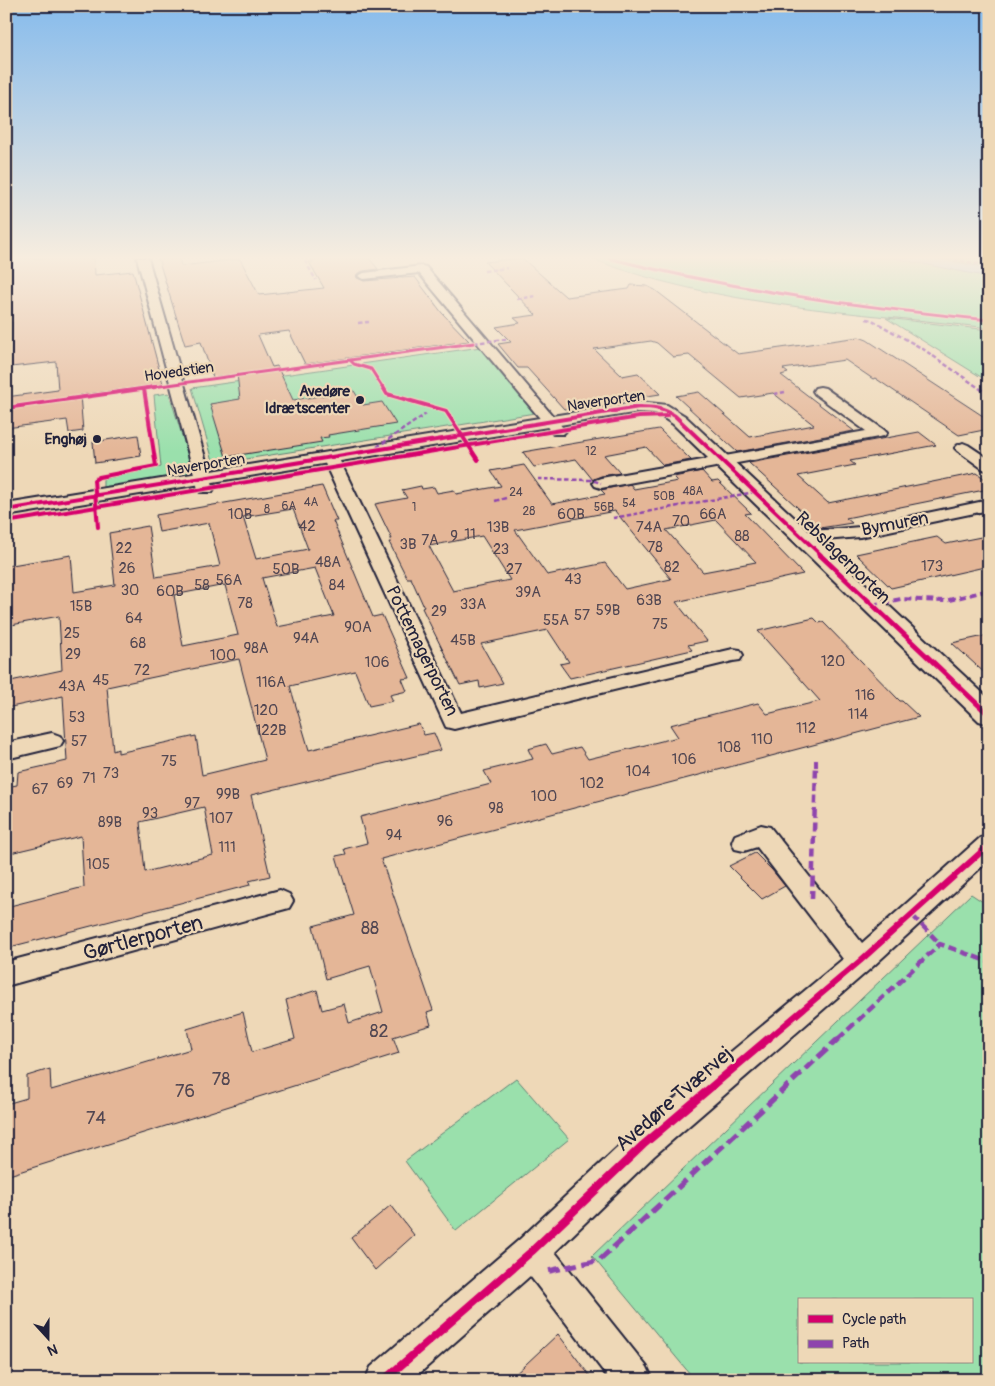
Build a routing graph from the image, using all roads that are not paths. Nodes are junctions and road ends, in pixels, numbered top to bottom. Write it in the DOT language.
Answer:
graph roads {
  1 [pos="160,323"];
  2 [pos="467,323"];
  3 [pos="820,391"];
  4 [pos="679,420"];
  5 [pos="554,426"];
  6 [pos="962,448"];
  7 [pos="722,460"];
  8 [pos="332,462"];
  9 [pos="989,466"];
  10 [pos="204,483"];
  11 [pos="601,483"];
  12 [pos="989,505"];
  13 [pos="6,510"];
  14 [pos="6,522"];
  15 [pos="801,537"];
  16 [pos="733,655"];
  17 [pos="989,715"];
  18 [pos="52,741"];
  19 [pos="6,751"];
  20 [pos="744,842"];
  21 [pos="989,845"];
  22 [pos="280,901"];
  23 [pos="860,961"];
  24 [pos="6,974"];
  25 [pos="532,1251"];
  26 [pos="384,1380"];
  27 [pos="634,1380"];
  1 -- 10 [label="street"];
  2 -- 5 [label="street"];
  3 -- 7 [label="street"];
  4 -- 5 [label="street, Naverporten"];
  4 -- 7 [label="street, Rebslagerporten"];
  5 -- 8 [label="street, Naverporten"];
  6 -- 9 [label="street"];
  7 -- 11 [label="street"];
  7 -- 15 [label="street, Rebslagerporten"];
  8 -- 10 [label="street, Naverporten"];
  8 -- 16 [label="street, Pottemagerporten"];
  10 -- 13 [label="street, Naverporten"];
  10 -- 14 [label="street, Naverporten"];
  12 -- 15 [label="street, Bymuren"];
  15 -- 17 [label="street, Rebslagerporten"];
  18 -- 19 [label="street"];
  20 -- 23 [label="street"];
  21 -- 23 [label="street, Avedøre Tværvej"];
  22 -- 24 [label="street, Gørtlerporten"];
  23 -- 25 [label="street, Avedøre Tværvej"];
  25 -- 26 [label="street, Avedøre Tværvej"];
  25 -- 27 [label="street"];
}
